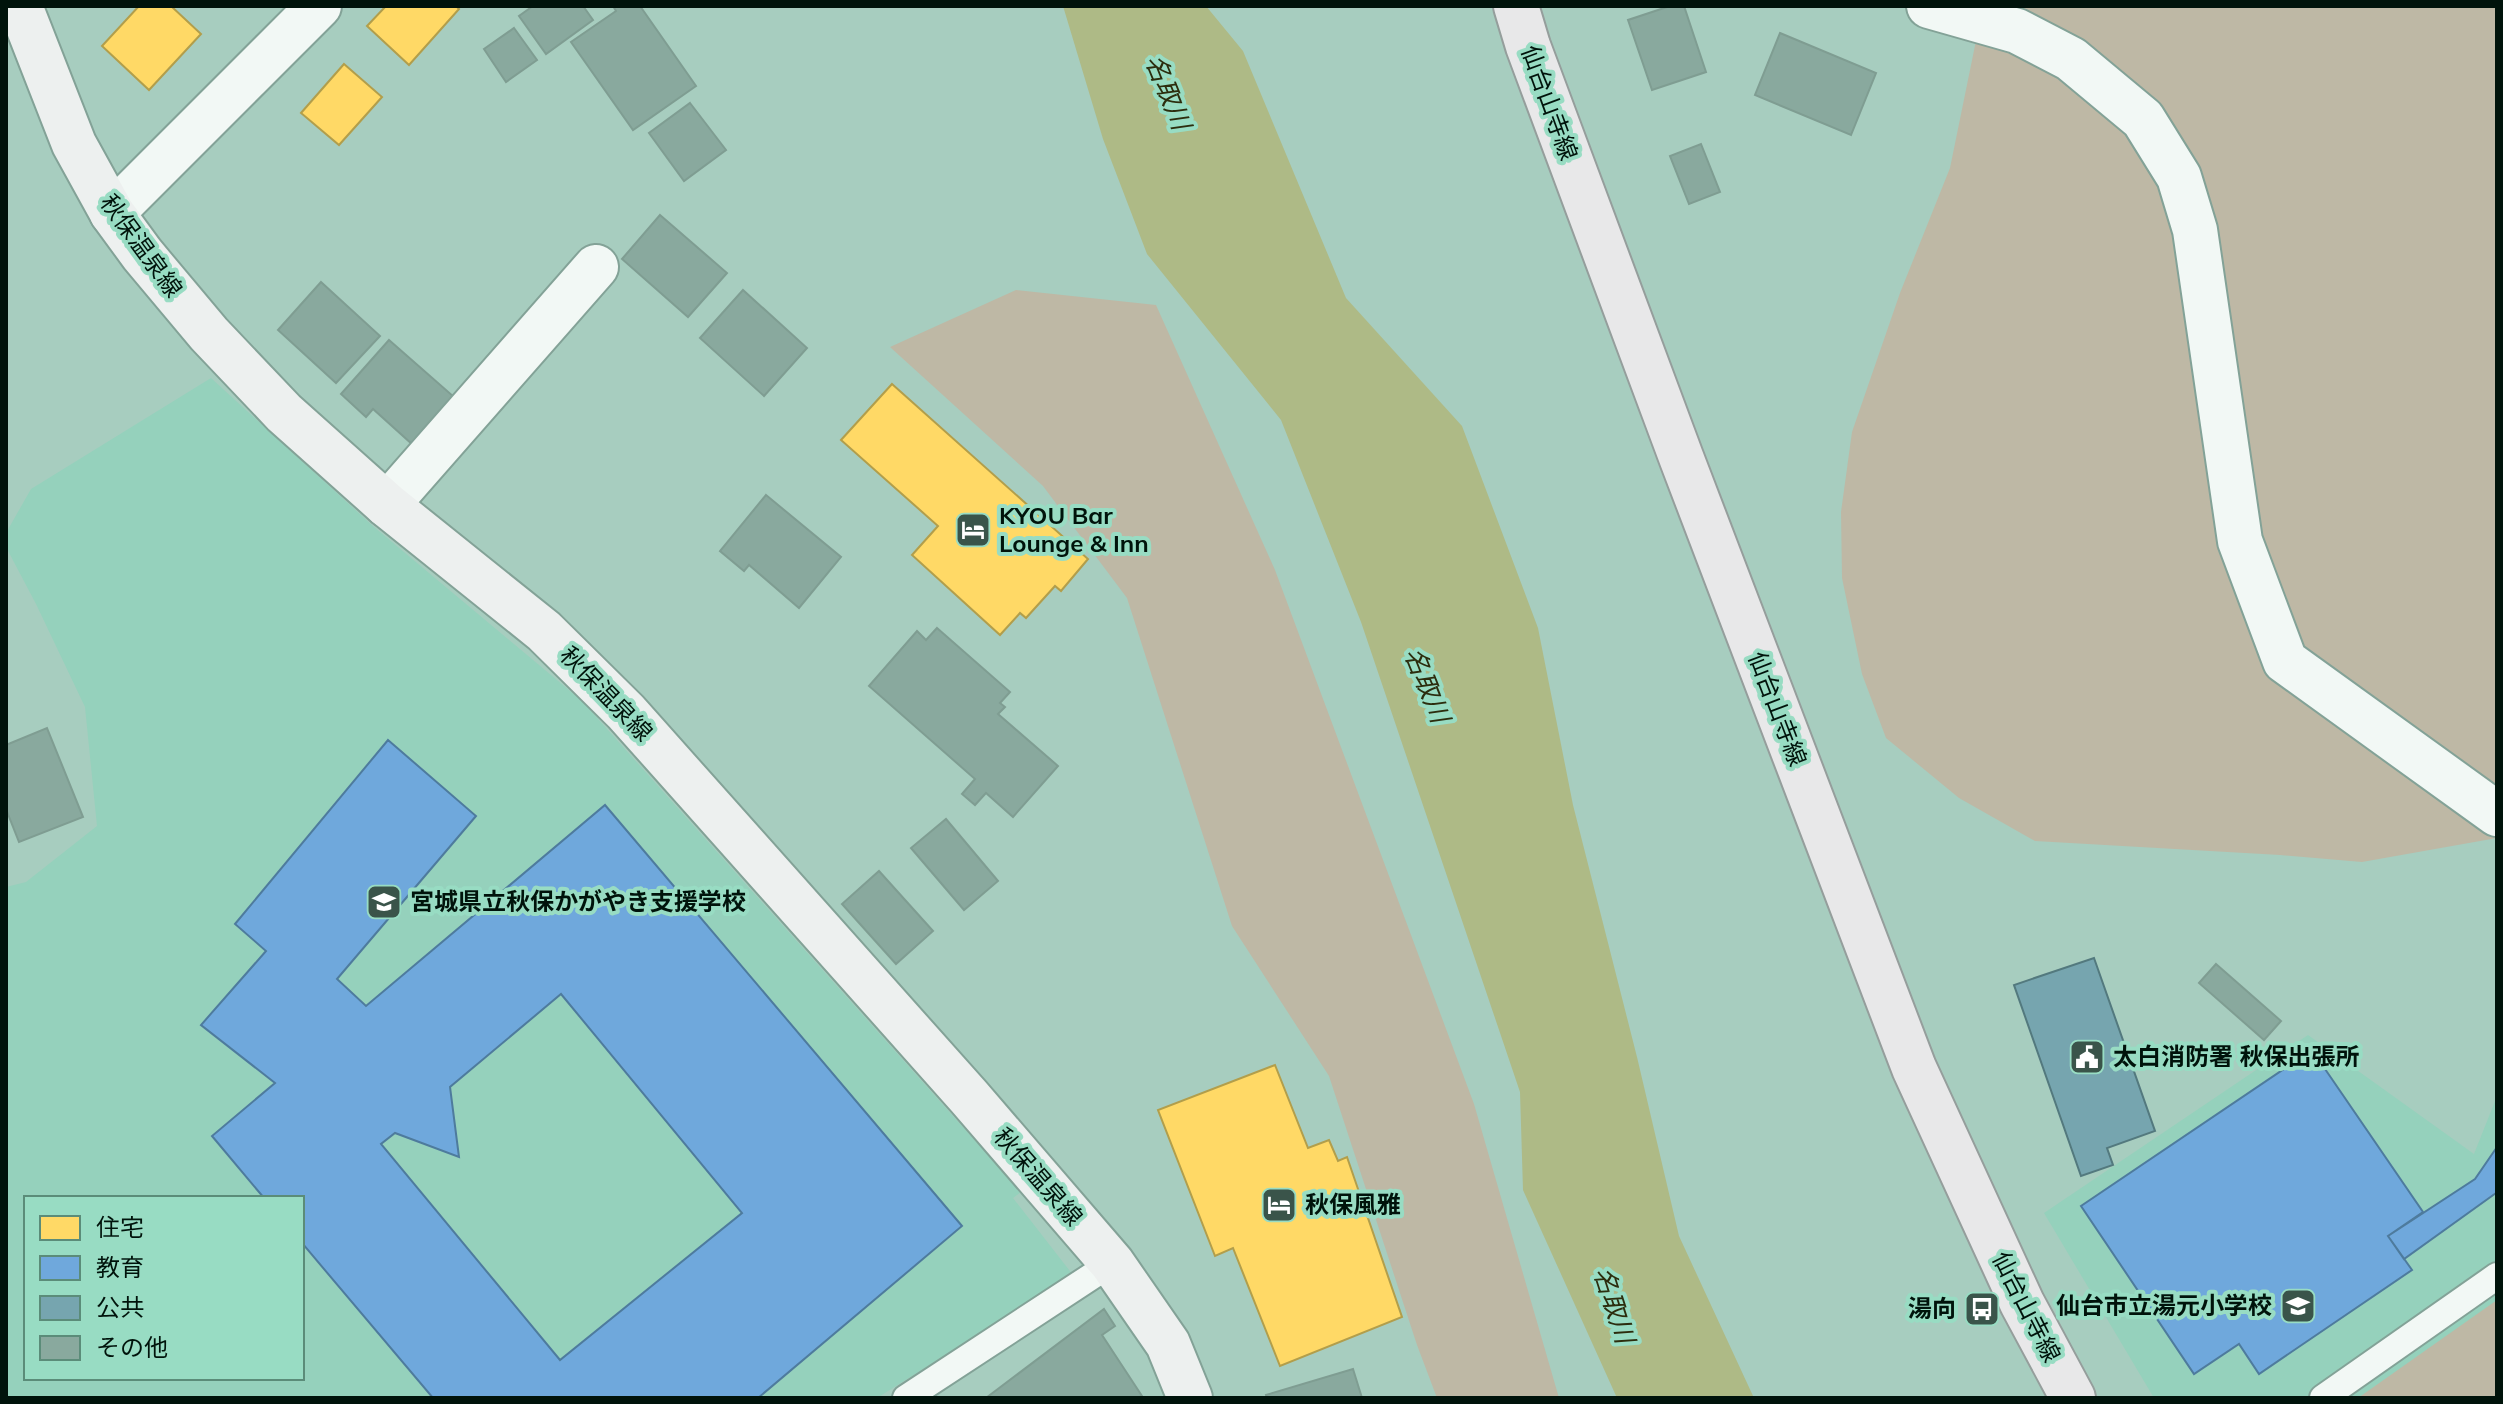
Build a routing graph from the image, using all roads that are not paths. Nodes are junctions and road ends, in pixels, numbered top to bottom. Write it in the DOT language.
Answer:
graph roads {
  1 [pos="20,6"];
  2 [pos="319,6"];
  3 [pos="1516,6"];
  4 [pos="1929,6"];
  5 [pos="112,213"];
  6 [pos="596,267"];
  7 [pos="387,505"];
  8 [pos="2497,814"];
  9 [pos="1112,1263"];
  10 [pos="2497,1276"];
  11 [pos="906,1398"];
  12 [pos="1190,1398"];
  13 [pos="2073,1398"];
  14 [pos="2323,1398"];
  1 -- 5 [label="main road, 秋保温泉線"];
  2 -- 5 [label="street"];
  3 -- 13 [label="main road, 仙台山寺線"];
  4 -- 8 [label="street"];
  5 -- 7 [label="main road, 秋保温泉線"];
  6 -- 7 [label="street"];
  7 -- 9 [label="main road, 秋保温泉線"];
  9 -- 11 [label="lane"];
  9 -- 12 [label="main road, 秋保温泉線"];
  10 -- 14 [label="lane"];
}
